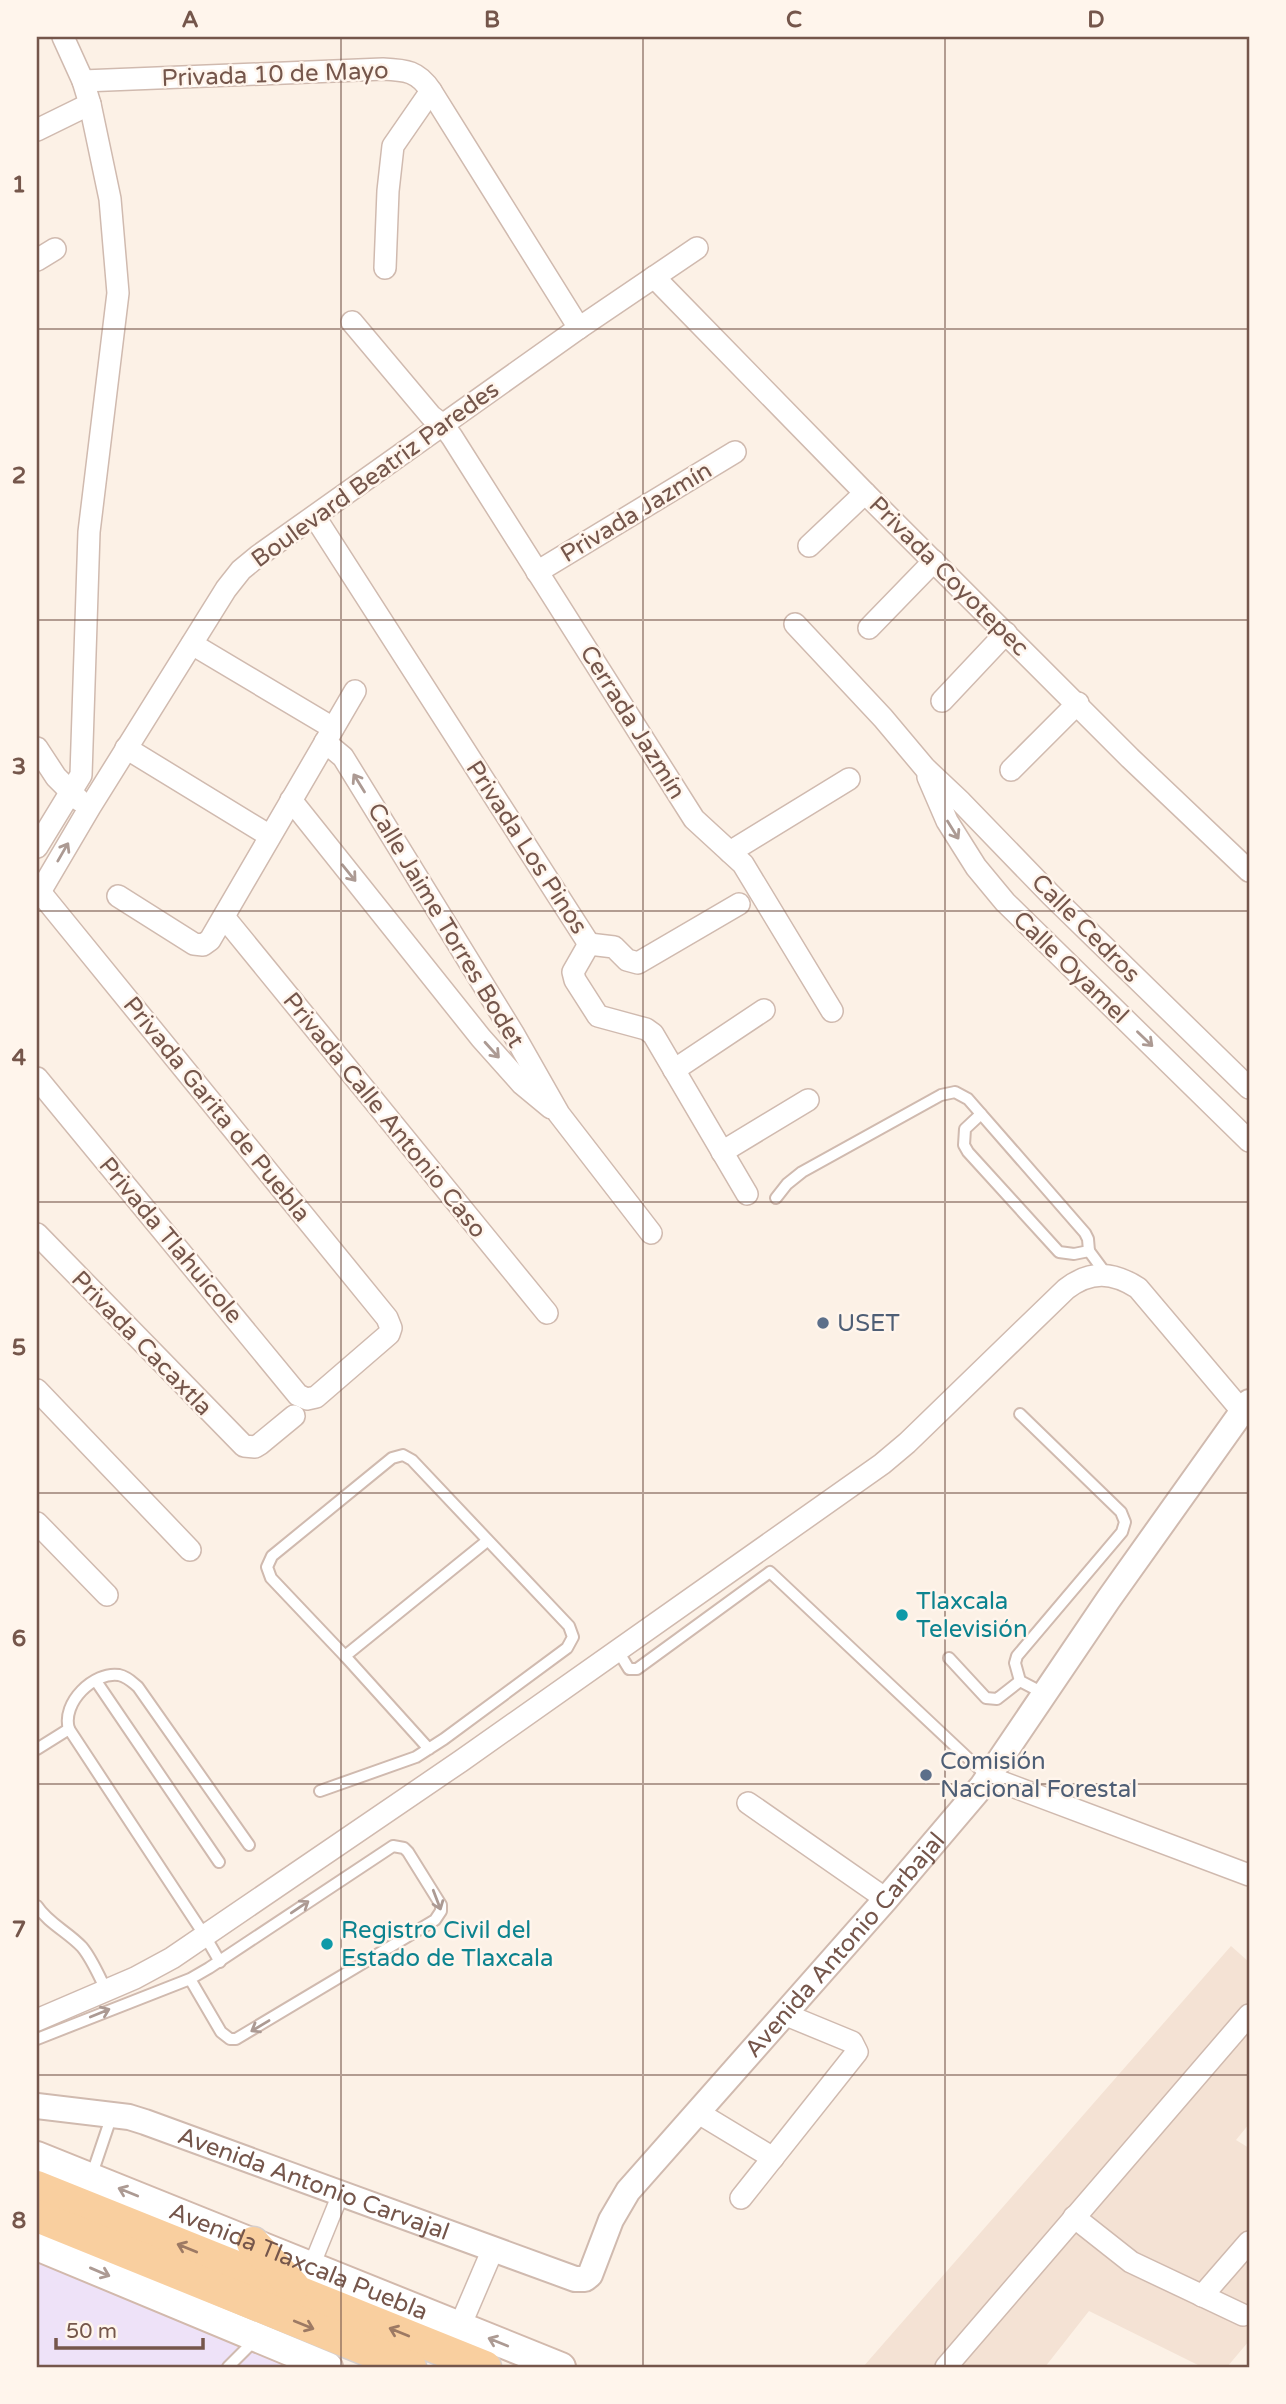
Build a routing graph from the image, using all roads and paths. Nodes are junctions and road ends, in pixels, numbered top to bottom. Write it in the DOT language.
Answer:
graph roads {
  1 [pos="63,37"];
  2 [pos="83,81"];
  3 [pos="431,91"];
  4 [pos="90,104"];
  5 [pos="37,130"];
  6 [pos="697,248"];
  7 [pos="385,268"];
  8 [pos="654,277"];
  9 [pos="352,322"];
  10 [pos="579,328"];
  11 [pos="443,425"];
  12 [pos="735,452"];
  13 [pos="865,493"];
  14 [pos="314,517"];
  15 [pos="809,546"];
  16 [pos="934,561"];
  17 [pos="537,572"];
  18 [pos="795,624"];
  19 [pos="869,628"];
  20 [pos="1006,633"];
  21 [pos="192,643"];
  22 [pos="355,691"];
  23 [pos="942,701"];
  24 [pos="1078,703"];
  25 [pos="329,735"];
  26 [pos="37,748"];
  27 [pos="126,748"];
  28 [pos="925,768"];
  29 [pos="1011,770"];
  30 [pos="849,779"];
  31 [pos="69,792"];
  32 [pos="291,800"];
  33 [pos="90,807"];
  34 [pos="271,836"];
  35 [pos="37,847"];
  36 [pos="730,852"];
  37 [pos="1249,871"];
  38 [pos="38,895"];
  39 [pos="118,896"];
  40 [pos="739,904"];
  41 [pos="224,917"];
  42 [pos="589,944"];
  43 [pos="1148,989"];
  44 [pos="764,1010"];
  45 [pos="832,1012"];
  46 [pos="1121,1016"];
  47 [pos="674,1070"];
  48 [pos="37,1078"];
  49 [pos="1249,1087"];
  50 [pos="808,1100"];
  51 [pos="559,1114"];
  52 [pos="981,1114"];
  53 [pos="1249,1142"];
  54 [pos="722,1152"];
  55 [pos="747,1194"];
  56 [pos="776,1198"];
  57 [pos="651,1233"];
  58 [pos="37,1234"];
  59 [pos="1089,1251"];
  60 [pos="1106,1274"];
  61 [pos="547,1313"];
  62 [pos="37,1390"];
  63 [pos="301,1407"];
  64 [pos="1246,1407"];
  65 [pos="1020,1414"];
  66 [pos="37,1523"];
  67 [pos="487,1541"];
  68 [pos="190,1550"];
  69 [pos="107,1595"];
  70 [pos="618,1651"];
  71 [pos="345,1656"];
  72 [pos="949,1658"];
  73 [pos="96,1681"];
  74 [pos="1020,1681"];
  75 [pos="1045,1694"];
  76 [pos="69,1729"];
  77 [pos="37,1749"];
  78 [pos="429,1749"];
  79 [pos="452,1750"];
  80 [pos="988,1777"];
  81 [pos="320,1791"];
  82 [pos="748,1803"];
  83 [pos="249,1845"];
  84 [pos="219,1862"];
  85 [pos="1249,1875"];
  86 [pos="886,1899"];
  87 [pos="37,1906"];
  88 [pos="205,1936"];
  89 [pos="220,1962"];
  90 [pos="190,1979"];
  91 [pos="106,1990"];
  92 [pos="784,2014"];
  93 [pos="1249,2015"];
  94 [pos="37,2020"];
  95 [pos="37,2039"];
  96 [pos="37,2106"];
  97 [pos="697,2112"];
  98 [pos="112,2115"];
  99 [pos="37,2156"];
  100 [pos="773,2158"];
  101 [pos="91,2177"];
  102 [pos="37,2187"];
  103 [pos="341,2193"];
  104 [pos="741,2198"];
  105 [pos="37,2216"];
  106 [pos="1074,2217"];
  107 [pos="1249,2242"];
  108 [pos="253,2243"];
  109 [pos="37,2246"];
  110 [pos="493,2249"];
  111 [pos="305,2279"];
  112 [pos="585,2279"];
  113 [pos="1202,2296"];
  114 [pos="1243,2315"];
  115 [pos="460,2326"];
  116 [pos="256,2339"];
  117 [pos="228,2367"];
  118 [pos="328,2367"];
  119 [pos="410,2367"];
  120 [pos="485,2367"];
  121 [pos="561,2367"];
  122 [pos="946,2367"];
  1 -- 2 [label="street"];
  2 -- 3 [label="street, Privada 10 de Mayo"];
  2 -- 4 [label="street"];
  3 -- 7 [label="street"];
  3 -- 10 [label="street, Privada 10 de Mayo"];
  4 -- 5 [label="street"];
  4 -- 31 [label="street"];
  6 -- 8 [label="street, Boulevard Beatriz Paredes"];
  8 -- 10 [label="street, Boulevard Beatriz Paredes"];
  8 -- 13 [label="street, Privada Coyotepec"];
  9 -- 11 [label="street, Cerrada Jazmín"];
  10 -- 11 [label="street, Boulevard Beatriz Paredes"];
  11 -- 14 [label="street, Boulevard Beatriz Paredes"];
  11 -- 17 [label="street, Cerrada Jazmín"];
  12 -- 17 [label="street, Privada Jazmín"];
  13 -- 15 [label="street"];
  13 -- 16 [label="street, Privada Coyotepec"];
  14 -- 21 [label="street, Boulevard Beatriz Paredes"];
  14 -- 42 [label="street, Privada Los Pinos"];
  16 -- 19 [label="street"];
  16 -- 20 [label="street, Privada Coyotepec"];
  17 -- 36 [label="street, Cerrada Jazmín"];
  18 -- 28 [label="street"];
  20 -- 23 [label="street"];
  20 -- 24 [label="street, Privada Coyotepec"];
  21 -- 25 [label="street, Calle Jaime Torres Bodet"];
  21 -- 27 [label="street, Boulevard Beatriz Paredes"];
  22 -- 25 [label="street"];
  24 -- 29 [label="street"];
  24 -- 37 [label="street, Privada Coyotepec"];
  25 -- 32 [label="street"];
  51 -- 25 [label="street, Calle Jaime Torres Bodet, one-way"];
  26 -- 31 [label="street"];
  27 -- 33 [label="street, Boulevard Beatriz Paredes"];
  27 -- 34 [label="street"];
  28 -- 43 [label="street, Calle Cedros"];
  28 -- 46 [label="street, Calle Oyamel, one-way"];
  30 -- 36 [label="street"];
  31 -- 33 [label="street"];
  31 -- 35 [label="street"];
  32 -- 34 [label="street"];
  32 -- 51 [label="street, Calle Jaime Torres Bodet, one-way"];
  38 -- 33 [label="street, Boulevard Beatriz Paredes, one-way"];
  34 -- 41 [label="street"];
  36 -- 45 [label="street, Cerrada Jazmín"];
  38 -- 63 [label="street, Privada Garita de Puebla"];
  39 -- 41 [label="street"];
  40 -- 42 [label="street"];
  41 -- 61 [label="street, Privada Calle Antonio Caso"];
  42 -- 47 [label="street, Privada Los Pinos"];
  43 -- 46 [label="street"];
  43 -- 49 [label="street, Calle Cedros"];
  44 -- 47 [label="street"];
  46 -- 53 [label="street, Calle Oyamel, one-way"];
  47 -- 54 [label="street, Privada Los Pinos"];
  48 -- 63 [label="street, Privada Tlahuicole"];
  50 -- 54 [label="street"];
  51 -- 57 [label="street, Calle Jaime Torres Bodet"];
  52 -- 56 [label="lane"];
  52 -- 59 [label="lane"];
  52 -- 59 [label="lane"];
  54 -- 55 [label="street, Privada Los Pinos"];
  58 -- 63 [label="street, Privada Cacaxtla"];
  59 -- 60 [label="lane"];
  60 -- 64 [label="street"];
  60 -- 70 [label="street"];
  62 -- 68 [label="street"];
  64 -- 75 [label="street, Avenida Antonio Carbajal"];
  65 -- 74 [label="lane"];
  66 -- 69 [label="street"];
  67 -- 71 [label="lane"];
  67 -- 71 [label="lane"];
  67 -- 79 [label="lane"];
  70 -- 79 [label="street"];
  70 -- 80 [label="lane"];
  71 -- 78 [label="lane"];
  72 -- 74 [label="lane"];
  73 -- 76 [label="lane"];
  73 -- 83 [label="lane"];
  73 -- 84 [label="lane"];
  74 -- 75 [label="lane"];
  75 -- 80 [label="street, Avenida Antonio Carbajal"];
  76 -- 77 [label="lane"];
  76 -- 88 [label="lane"];
  78 -- 79 [label="lane"];
  78 -- 81 [label="lane"];
  79 -- 88 [label="street"];
  80 -- 85 [label="street"];
  80 -- 86 [label="street, Avenida Antonio Carbajal"];
  82 -- 86 [label="street"];
  86 -- 92 [label="street, Avenida Antonio Carbajal"];
  87 -- 91 [label="lane"];
  88 -- 89 [label="lane"];
  88 -- 91 [label="street"];
  89 -- 90 [label="lane"];
  89 -- 90 [label="lane, one-way"];
  95 -- 90 [label="lane, one-way"];
  91 -- 94 [label="street"];
  92 -- 97 [label="street, Avenida Antonio Carbajal"];
  92 -- 100 [label="street"];
  93 -- 106 [label="street"];
  96 -- 98 [label="street, Avenida Antonio Carvajal"];
  97 -- 100 [label="street"];
  97 -- 112 [label="street, Avenida Antonio Carbajal"];
  98 -- 101 [label="lane"];
  98 -- 103 [label="street, Avenida Antonio Carvajal"];
  99 -- 101 [label="main road, Avenida Tlaxcala Puebla"];
  100 -- 104 [label="street"];
  108 -- 101 [label="main road, Avenida Tlaxcala Puebla, one-way"];
  111 -- 102 [label="main road, Avenida Tlaxcala Puebla, one-way"];
  103 -- 110 [label="street, Avenida Antonio Carvajal"];
  103 -- 111 [label="street"];
  105 -- 119 [label="main road, one-way"];
  106 -- 113 [label="street"];
  106 -- 122 [label="street"];
  107 -- 113 [label="street"];
  108 -- 111 [label="main road"];
  109 -- 116 [label="main road, one-way"];
  110 -- 112 [label="street, Avenida Antonio Carvajal"];
  110 -- 115 [label="street"];
  111 -- 115 [label="main road, Avenida Tlaxcala Puebla"];
  120 -- 111 [label="main road, Avenida Tlaxcala Puebla, one-way"];
  113 -- 114 [label="street"];
  121 -- 115 [label="main road, Avenida Tlaxcala Puebla, one-way"];
  116 -- 117 [label="lane"];
  116 -- 118 [label="main road"];
}
